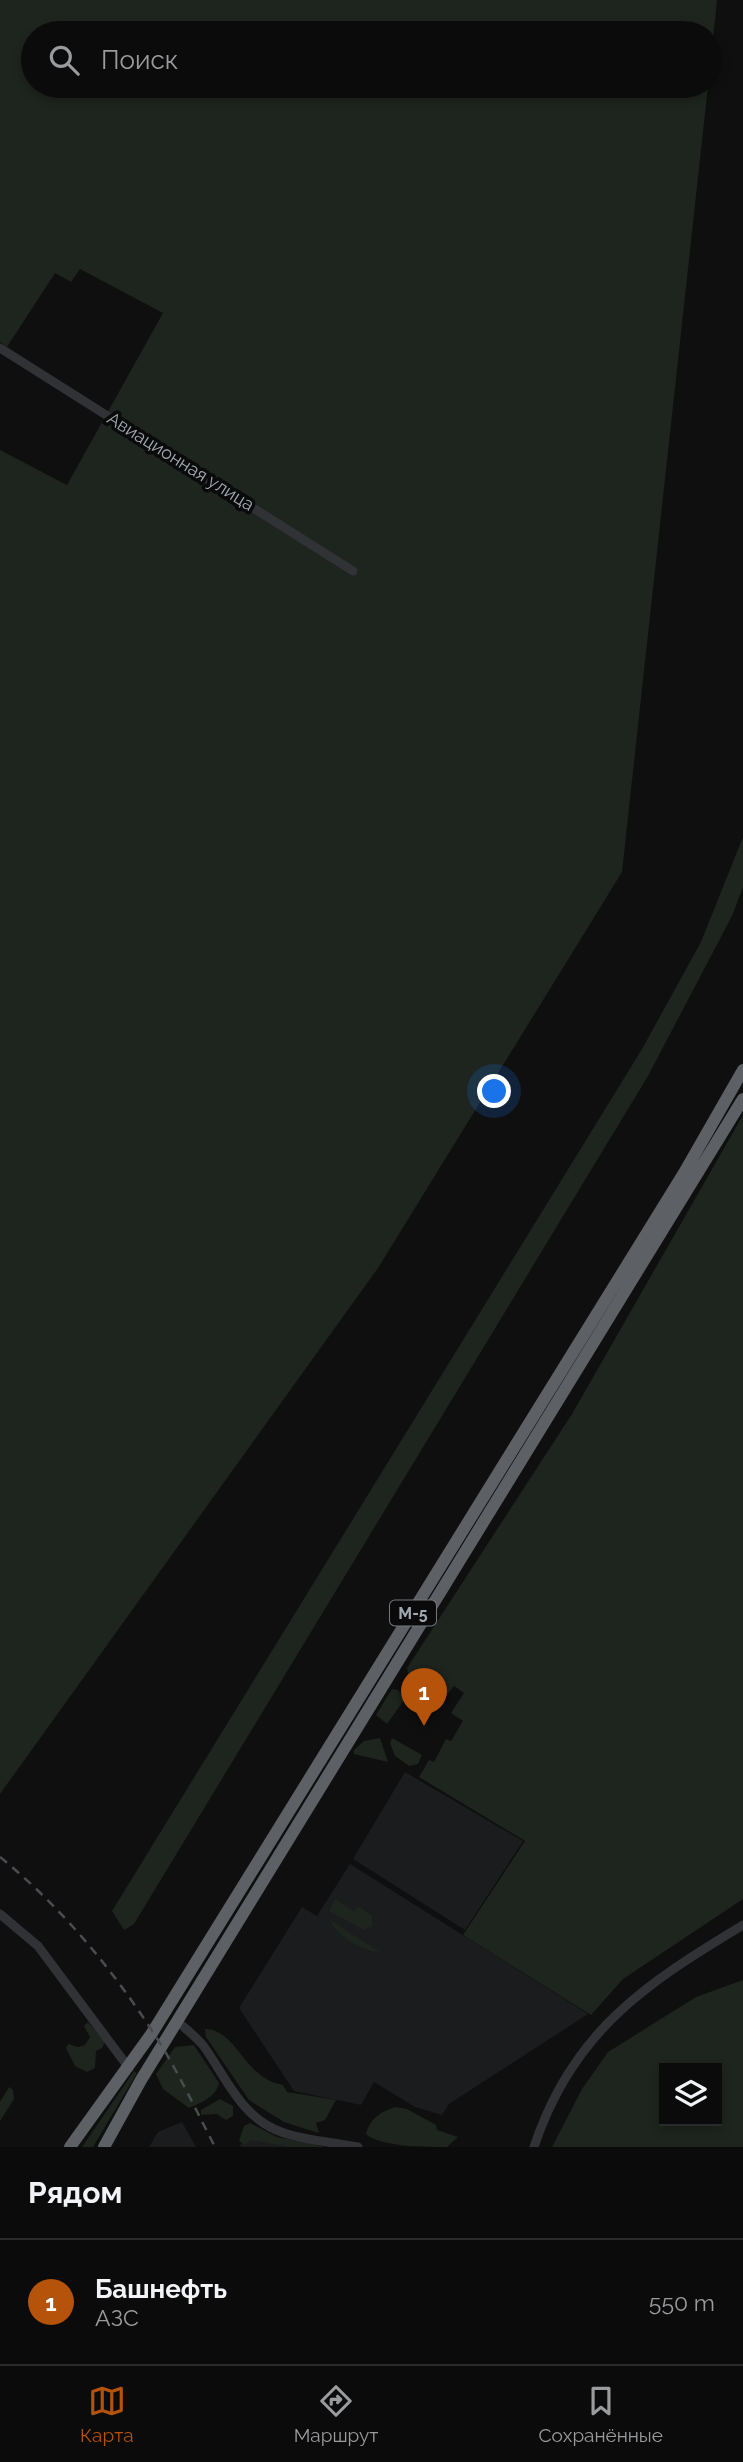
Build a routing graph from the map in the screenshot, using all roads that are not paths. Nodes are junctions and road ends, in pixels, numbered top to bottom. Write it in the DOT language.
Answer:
graph roads {
  1 [pos="4,350"];
  2 [pos="353,570"];
  3 [pos="743,1070"];
  4 [pos="743,1099"];
  5 [pos="0,1914"];
  6 [pos="743,1925"];
  7 [pos="178,2022"];
  8 [pos="129,2068"];
  9 [pos="70,2147"];
  10 [pos="104,2147"];
  11 [pos="358,2147"];
  12 [pos="534,2147"];
  1 -- 2 [label="street, Авиационная улица"];
  3 -- 8 [label="highway, М-5"];
  4 -- 7 [label="highway, М-5"];
  5 -- 8 [label="street"];
  6 -- 12 [label="street"];
  7 -- 10 [label="highway, М-5"];
  7 -- 11 [label="street"];
  8 -- 9 [label="highway, М-5"];
}
